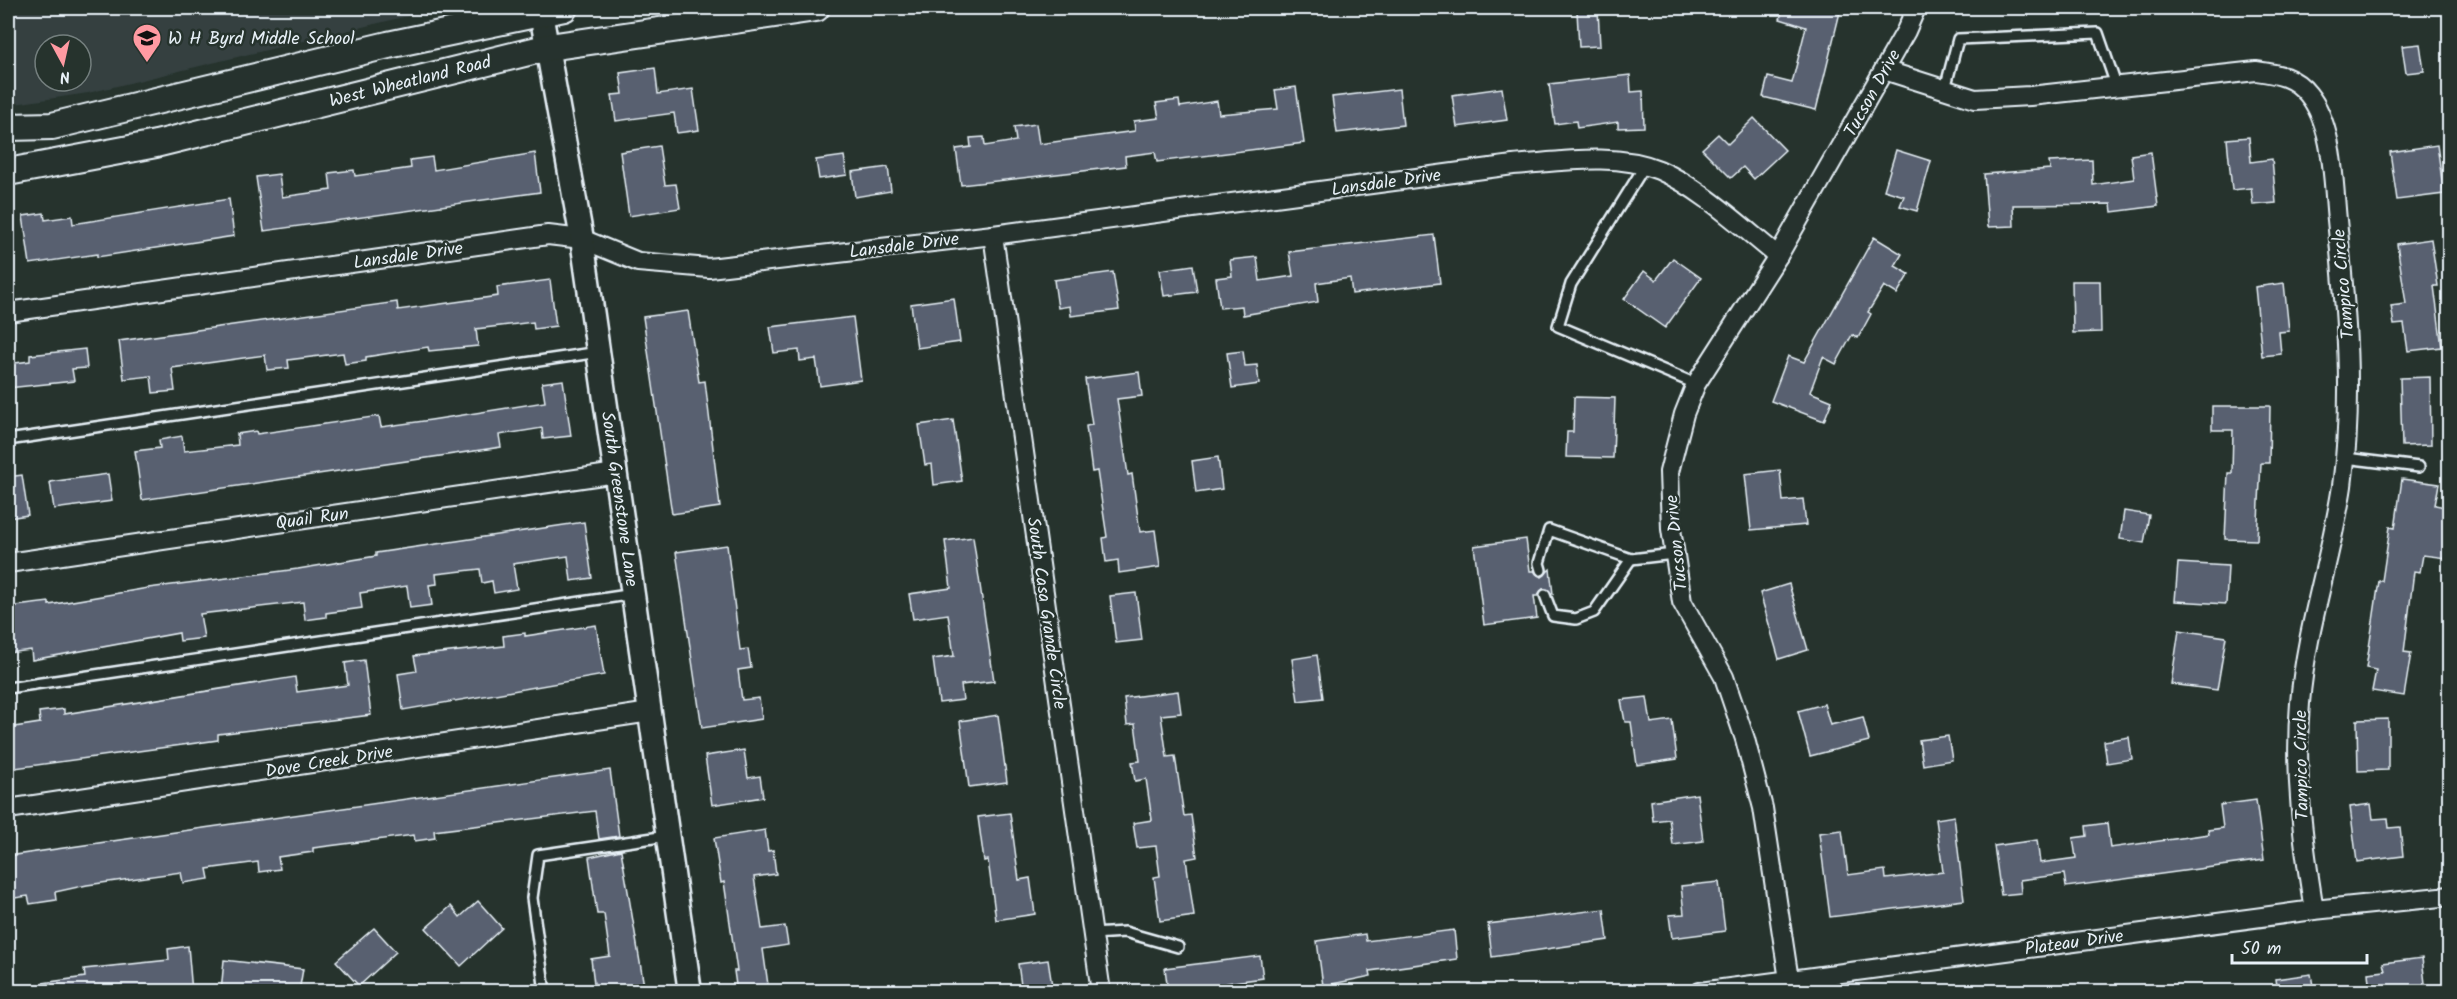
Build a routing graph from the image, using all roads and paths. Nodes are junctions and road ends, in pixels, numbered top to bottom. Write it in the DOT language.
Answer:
graph roads {
  1 [pos="816,8"];
  2 [pos="1916,8"];
  3 [pos="548,9"];
  4 [pos="388,45"];
  5 [pos="549,47"];
  6 [pos="1884,70"];
  7 [pos="398,84"];
  8 [pos="2117,88"];
  9 [pos="1945,89"];
  10 [pos="52,126"];
  11 [pos="8,127"];
  12 [pos="59,162"];
  13 [pos="1644,167"];
  14 [pos="8,172"];
  15 [pos="993,235"];
  16 [pos="582,239"];
  17 [pos="1779,256"];
  18 [pos="8,312"];
  19 [pos="599,352"];
  20 [pos="1696,384"];
  21 [pos="8,440"];
  22 [pos="2345,458"];
  23 [pos="2419,466"];
  24 [pos="616,473"];
  25 [pos="1674,554"];
  26 [pos="1631,559"];
  27 [pos="8,562"];
  28 [pos="1540,570"];
  29 [pos="634,594"];
  30 [pos="1545,595"];
  31 [pos="8,688"];
  32 [pos="650,712"];
  33 [pos="8,809"];
  34 [pos="669,836"];
  35 [pos="2450,896"];
  36 [pos="2314,910"];
  37 [pos="1092,934"];
  38 [pos="1178,947"];
  39 [pos="1789,980"];
  40 [pos="545,992"];
  41 [pos="690,992"];
  42 [pos="1101,992"];
  43 [pos="1700,992"];
  1 -- 5 [label="main road, West Wheatland Road"];
  2 -- 6 [label="street, Tucson Drive"];
  3 -- 4 [label="main road"];
  3 -- 5 [label="street, South Greenstone Lane"];
  4 -- 7 [label="main road"];
  4 -- 10 [label="main road"];
  5 -- 7 [label="main road, West Wheatland Road"];
  5 -- 16 [label="street, South Greenstone Lane"];
  6 -- 9 [label="street, Tampico Circle"];
  6 -- 17 [label="street, Tucson Drive"];
  7 -- 12 [label="main road, West Wheatland Road"];
  8 -- 9 [label="street, Tampico Circle"];
  8 -- 9 [label="lane"];
  8 -- 22 [label="street, Tampico Circle"];
  10 -- 11 [label="main road"];
  10 -- 12 [label="main road"];
  12 -- 14 [label="main road, West Wheatland Road"];
  13 -- 15 [label="street, Lansdale Drive"];
  13 -- 17 [label="street, Lansdale Drive"];
  13 -- 20 [label="lane"];
  15 -- 16 [label="street, Lansdale Drive"];
  15 -- 37 [label="street, South Casa Grande Circle"];
  16 -- 18 [label="street, Lansdale Drive"];
  16 -- 19 [label="street, South Greenstone Lane"];
  17 -- 20 [label="street, Tucson Drive"];
  19 -- 21 [label="lane"];
  19 -- 24 [label="street, South Greenstone Lane"];
  20 -- 25 [label="street, Tucson Drive"];
  22 -- 23 [label="lane"];
  22 -- 36 [label="street, Tampico Circle"];
  24 -- 27 [label="street, Quail Run"];
  24 -- 29 [label="street, South Greenstone Lane"];
  25 -- 26 [label="lane"];
  25 -- 39 [label="street, Tucson Drive"];
  26 -- 28 [label="lane"];
  26 -- 30 [label="lane"];
  29 -- 31 [label="lane"];
  29 -- 32 [label="street, South Greenstone Lane"];
  32 -- 33 [label="street, Dove Creek Drive"];
  32 -- 34 [label="street, South Greenstone Lane"];
  34 -- 40 [label="lane"];
  34 -- 41 [label="street, South Greenstone Lane"];
  35 -- 36 [label="street, Plateau Drive"];
  36 -- 39 [label="street, Plateau Drive"];
  37 -- 38 [label="lane"];
  37 -- 42 [label="street, South Casa Grande Circle"];
  39 -- 43 [label="street, Plateau Drive"];
}
